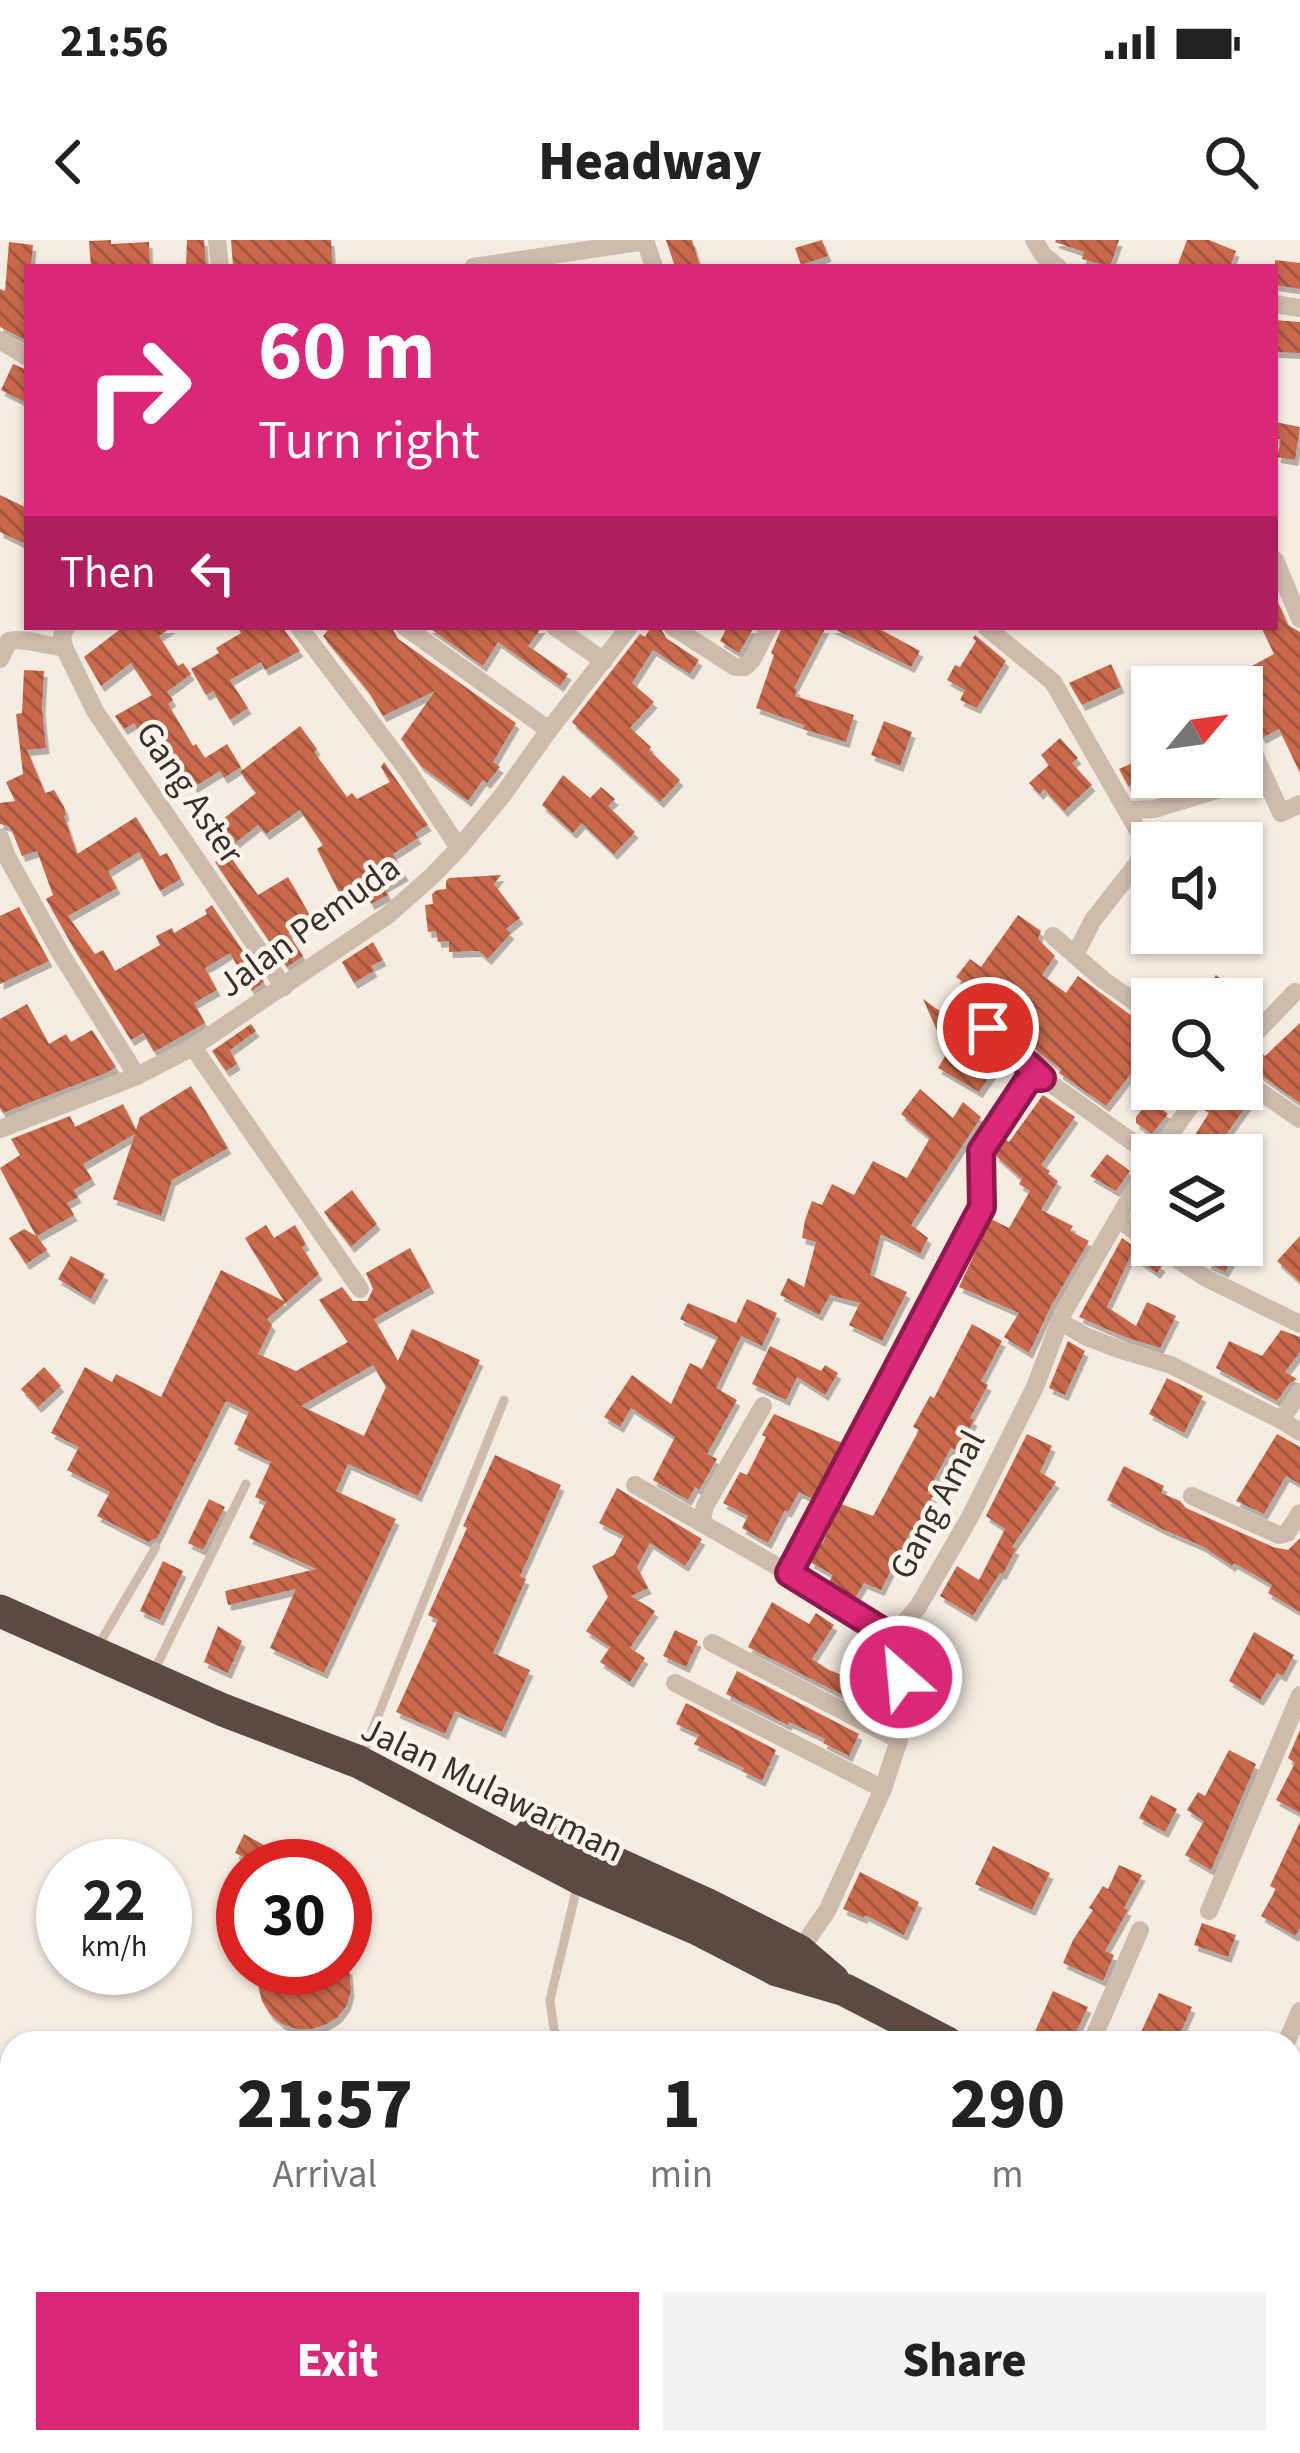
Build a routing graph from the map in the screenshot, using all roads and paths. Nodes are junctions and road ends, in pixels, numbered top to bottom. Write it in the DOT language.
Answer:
graph roads {
  1 [pos="646,240"];
  2 [pos="1034,240"];
  3 [pos="492,264"];
  4 [pos="1054,264"];
  5 [pos="1278,567"];
  6 [pos="1300,620"];
  7 [pos="301,630"];
  8 [pos="409,630"];
  9 [pos="559,630"];
  10 [pos="627,630"];
  11 [pos="678,630"];
  12 [pos="767,630"];
  13 [pos="990,630"];
  14 [pos="65,637"];
  15 [pos="0,659"];
  16 [pos="604,661"];
  17 [pos="549,730"];
  18 [pos="1263,773"];
  19 [pos="1190,798"];
  20 [pos="1300,804"];
  21 [pos="1127,810"];
  22 [pos="0,836"];
  23 [pos="459,848"];
  24 [pos="1053,935"];
  25 [pos="1075,955"];
  26 [pos="284,987"];
  27 [pos="1295,992"];
  28 [pos="1131,999"];
  29 [pos="1263,1025"];
  30 [pos="988,1028"];
  31 [pos="193,1047"];
  32 [pos="137,1076"];
  33 [pos="1042,1078"];
  34 [pos="1263,1093"];
  35 [pos="1300,1119"];
  36 [pos="0,1129"];
  37 [pos="1131,1141"];
  38 [pos="1131,1196"];
  39 [pos="1118,1219"];
  40 [pos="1131,1228"];
  41 [pos="1188,1266"];
  42 [pos="360,1289"];
  43 [pos="1059,1321"];
  44 [pos="1300,1324"];
  45 [pos="1300,1392"];
  46 [pos="504,1400"];
  47 [pos="764,1406"];
  48 [pos="1281,1420"];
  49 [pos="1300,1432"];
  50 [pos="246,1484"];
  51 [pos="635,1485"];
  52 [pos="1192,1496"];
  53 [pos="1300,1513"];
  54 [pos="701,1523"];
  55 [pos="156,1547"];
  56 [pos="789,1573"];
  57 [pos="0,1611"];
  58 [pos="892,1637"];
  59 [pos="712,1642"];
  60 [pos="94,1653"];
  61 [pos="150,1678"];
  62 [pos="675,1683"];
  63 [pos="1300,1695"];
  64 [pos="899,1740"];
  65 [pos="359,1762"];
  66 [pos="883,1789"];
  67 [pos="596,1875"];
  68 [pos="1209,1910"];
  69 [pos="703,1917"];
  70 [pos="1140,1930"];
  71 [pos="799,1951"];
  72 [pos="845,1990"];
  73 [pos="554,2031"];
  74 [pos="924,2031"];
  75 [pos="1095,2031"];
  1 -- 3 [label="street"];
  2 -- 4 [label="street"];
  5 -- 6 [label="street"];
  7 -- 23 [label="street"];
  8 -- 17 [label="street"];
  9 -- 16 [label="street"];
  10 -- 16 [label="street, Jalan Pemuda"];
  11 -- 12 [label="street"];
  13 -- 21 [label="street"];
  14 -- 15 [label="street"];
  14 -- 26 [label="street, Gang Aster"];
  16 -- 17 [label="street, Jalan Pemuda"];
  17 -- 23 [label="street, Jalan Pemuda"];
  18 -- 20 [label="street"];
  19 -- 21 [label="street"];
  21 -- 25 [label="street"];
  22 -- 32 [label="street"];
  23 -- 26 [label="street, Jalan Pemuda"];
  24 -- 25 [label="street"];
  25 -- 28 [label="street"];
  26 -- 31 [label="street, Jalan Pemuda"];
  27 -- 29 [label="street"];
  30 -- 33 [label="street"];
  31 -- 32 [label="street, Jalan Pemuda"];
  31 -- 42 [label="street"];
  32 -- 36 [label="street, Jalan Pemuda"];
  33 -- 37 [label="street"];
  33 -- 56 [label="street"];
  34 -- 35 [label="street"];
  38 -- 39 [label="street, Gang Amal"];
  39 -- 40 [label="street"];
  39 -- 43 [label="street, Gang Amal"];
  41 -- 44 [label="street"];
  43 -- 48 [label="street"];
  43 -- 58 [label="street, Gang Amal"];
  45 -- 48 [label="street"];
  46 -- 65 [label="lane"];
  47 -- 54 [label="street"];
  48 -- 49 [label="street"];
  50 -- 61 [label="lane"];
  51 -- 54 [label="street"];
  52 -- 53 [label="street"];
  54 -- 56 [label="street"];
  55 -- 60 [label="lane"];
  56 -- 58 [label="street"];
  57 -- 60 [label="highway, Jalan Mulawarman"];
  58 -- 64 [label="street"];
  59 -- 64 [label="street"];
  60 -- 61 [label="highway, Jalan Mulawarman"];
  61 -- 65 [label="highway, Jalan Mulawarman"];
  62 -- 66 [label="street"];
  63 -- 68 [label="street"];
  64 -- 66 [label="street"];
  65 -- 67 [label="highway, Jalan Mulawarman"];
  66 -- 71 [label="street"];
  67 -- 69 [label="highway, Jalan Mulawarman"];
  67 -- 73 [label="lane"];
  69 -- 71 [label="highway"];
  69 -- 72 [label="highway"];
  70 -- 75 [label="street"];
  71 -- 72 [label="highway"];
  72 -- 74 [label="highway"];
}
